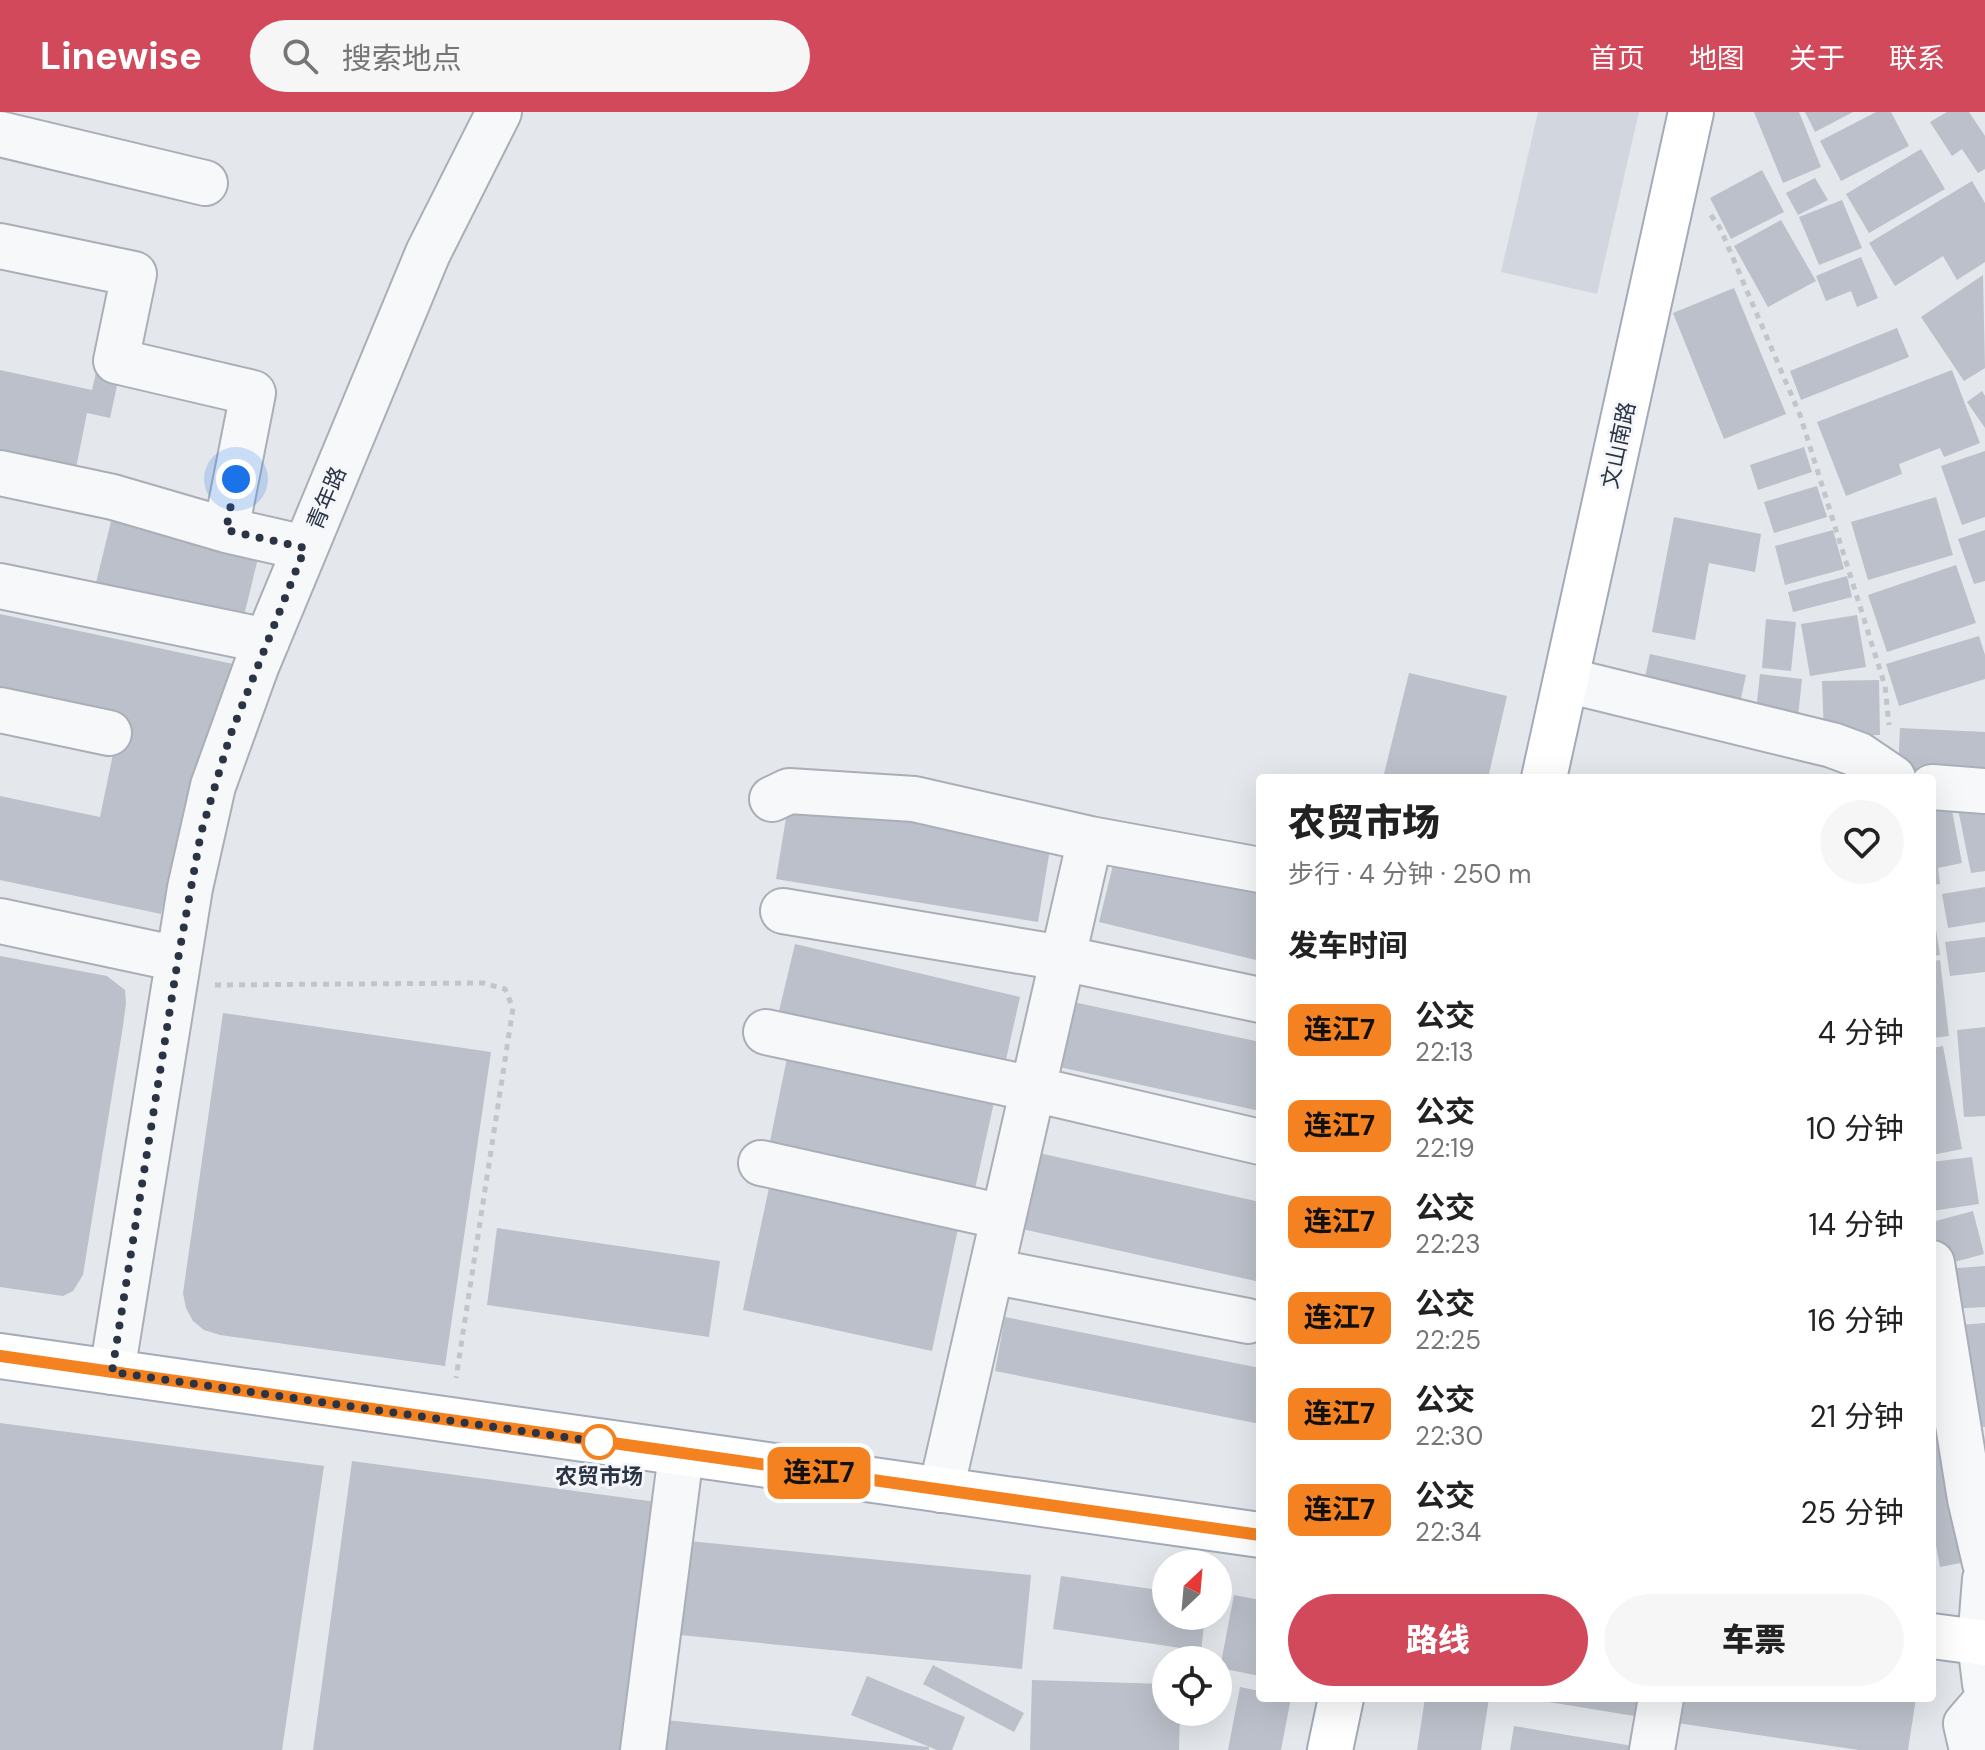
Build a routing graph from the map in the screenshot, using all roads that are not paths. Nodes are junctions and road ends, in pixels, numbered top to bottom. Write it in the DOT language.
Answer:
graph roads {
  1 [pos="499,112"];
  2 [pos="1691,112"];
  3 [pos="0,134"];
  4 [pos="205,183"];
  5 [pos="0,246"];
  6 [pos="0,473"];
  7 [pos="226,530"];
  8 [pos="305,548"];
  9 [pos="0,586"];
  10 [pos="267,641"];
  11 [pos="1566,680"];
  12 [pos="0,710"];
  13 [pos="109,733"];
  14 [pos="1545,774"];
  15 [pos="1882,774"];
  16 [pos="1936,787"];
  17 [pos="1985,791"];
  18 [pos="772,799"];
  19 [pos="1090,839"];
  20 [pos="1256,869"];
  21 [pos="783,911"];
  22 [pos="0,921"];
  23 [pos="1062,958"];
  24 [pos="178,959"];
  25 [pos="1256,999"];
  26 [pos="766,1032"];
  27 [pos="1033,1089"];
  28 [pos="1256,1141"];
  29 [pos="761,1163"];
  30 [pos="1003,1217"];
  31 [pos="991,1271"];
  32 [pos="1936,1288"];
  33 [pos="1248,1321"];
  34 [pos="0,1356"];
  35 [pos="112,1372"];
  36 [pos="681,1454"];
  37 [pos="941,1490"];
  38 [pos="1256,1534"];
  39 [pos="1985,1563"];
  40 [pos="1985,1579"];
  41 [pos="1936,1638"];
  42 [pos="1983,1657"];
  43 [pos="1340,1702"];
  44 [pos="1660,1702"];
  45 [pos="1985,1702"];
  46 [pos="643,1750"];
  47 [pos="1330,1750"];
  48 [pos="1652,1750"];
  49 [pos="1972,1750"];
  1 -- 8 [label="street, 青年路"];
  2 -- 11 [label="main road, 文山南路"];
  3 -- 4 [label="street"];
  5 -- 7 [label="street"];
  6 -- 7 [label="street"];
  7 -- 8 [label="street"];
  8 -- 10 [label="street, 青年路"];
  9 -- 10 [label="street"];
  10 -- 24 [label="street, 青年路"];
  11 -- 14 [label="main road, 文山南路"];
  11 -- 15 [label="street"];
  12 -- 13 [label="street"];
  16 -- 17 [label="street"];
  18 -- 19 [label="street"];
  19 -- 20 [label="street"];
  19 -- 23 [label="street"];
  21 -- 23 [label="street"];
  22 -- 24 [label="street"];
  23 -- 25 [label="street"];
  23 -- 27 [label="street"];
  24 -- 35 [label="street, 青年路"];
  26 -- 27 [label="street"];
  27 -- 28 [label="street"];
  27 -- 30 [label="street"];
  29 -- 30 [label="street"];
  30 -- 31 [label="street"];
  31 -- 33 [label="street"];
  31 -- 37 [label="street"];
  32 -- 39 [label="street"];
  34 -- 35 [label="main road"];
  35 -- 36 [label="main road"];
  36 -- 37 [label="main road"];
  36 -- 46 [label="street"];
  37 -- 38 [label="main road"];
  40 -- 42 [label="street"];
  41 -- 42 [label="main road"];
  43 -- 47 [label="main road"];
  44 -- 48 [label="street"];
  45 -- 49 [label="street"];
}
